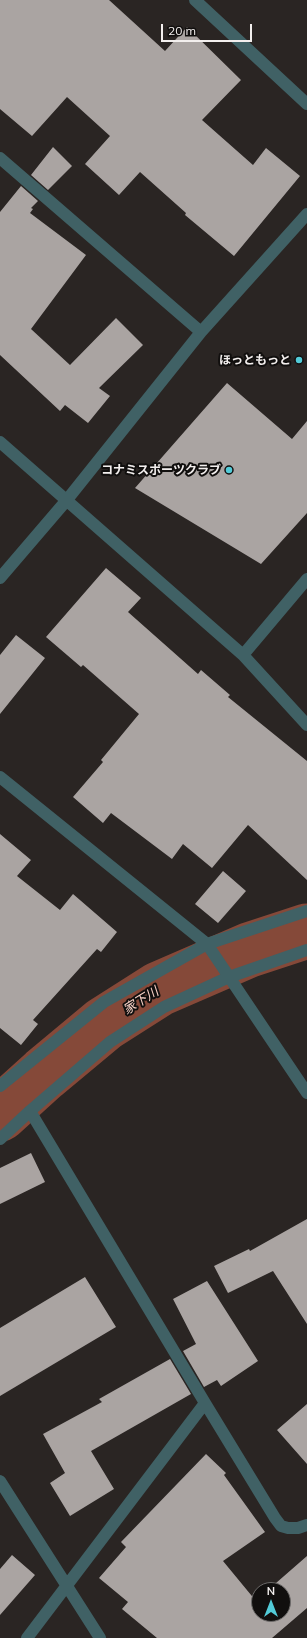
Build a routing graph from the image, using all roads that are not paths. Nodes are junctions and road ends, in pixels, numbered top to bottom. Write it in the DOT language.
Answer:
graph roads {
  1 [pos="195,0"];
  2 [pos="307,104"];
  3 [pos="0,158"];
  4 [pos="307,214"];
  5 [pos="201,332"];
  6 [pos="0,442"];
  7 [pos="66,501"];
  8 [pos="0,578"];
  9 [pos="307,579"];
  10 [pos="243,655"];
  11 [pos="307,725"];
  12 [pos="0,777"];
  13 [pos="307,911"];
  14 [pos="207,944"];
  15 [pos="307,950"];
  16 [pos="229,977"];
  17 [pos="1,1082"];
  18 [pos="307,1093"];
  19 [pos="30,1111"];
  20 [pos="0,1139"];
  21 [pos="205,1403"];
  22 [pos="0,1481"];
  23 [pos="307,1525"];
  24 [pos="67,1585"];
  25 [pos="27,1638"];
  26 [pos="100,1638"];
  1 -- 2 [label="street"];
  3 -- 5 [label="street"];
  4 -- 5 [label="street"];
  5 -- 7 [label="street"];
  6 -- 7 [label="street"];
  7 -- 8 [label="street"];
  7 -- 10 [label="street"];
  9 -- 10 [label="street"];
  10 -- 11 [label="street"];
  12 -- 14 [label="street"];
  13 -- 14 [label="street"];
  14 -- 16 [label="street"];
  14 -- 17 [label="street"];
  15 -- 16 [label="street"];
  16 -- 18 [label="street"];
  16 -- 19 [label="street"];
  19 -- 20 [label="street"];
  19 -- 21 [label="street"];
  21 -- 23 [label="street"];
  21 -- 24 [label="street"];
  22 -- 24 [label="street"];
  24 -- 25 [label="street"];
  24 -- 26 [label="street"];
}
